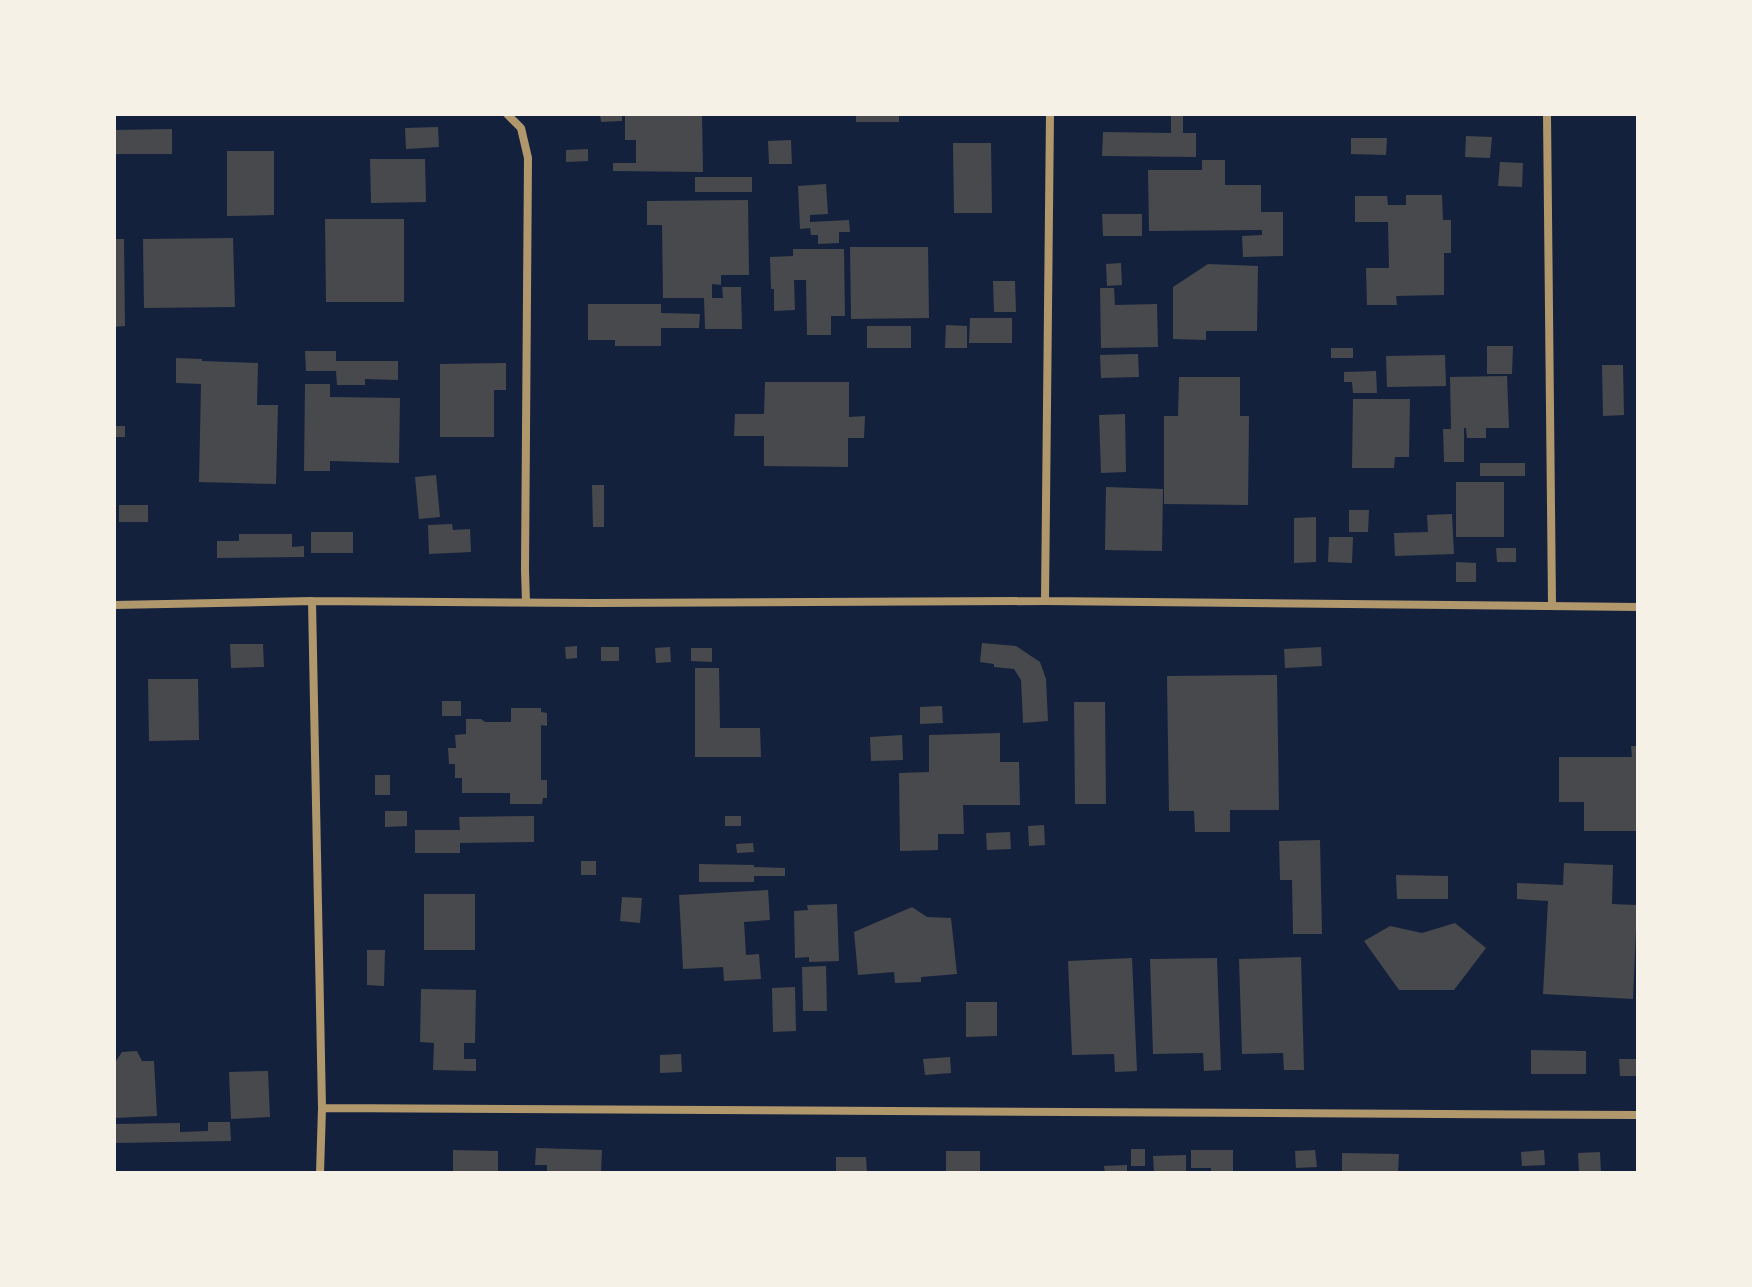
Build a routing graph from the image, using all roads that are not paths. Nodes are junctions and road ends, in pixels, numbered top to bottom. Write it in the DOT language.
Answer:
graph roads {
  1 [pos="507,114"];
  2 [pos="1050,114"];
  3 [pos="1547,114"];
  4 [pos="312,601"];
  5 [pos="1045,601"];
  6 [pos="526,602"];
  7 [pos="114,605"];
  8 [pos="1552,605"];
  9 [pos="1638,607"];
  10 [pos="322,1108"];
  11 [pos="1638,1115"];
  12 [pos="320,1173"];
  1 -- 6 [label="street"];
  2 -- 5 [label="street"];
  3 -- 8 [label="street"];
  4 -- 6 [label="street"];
  4 -- 7 [label="street"];
  4 -- 10 [label="street"];
  5 -- 6 [label="street"];
  5 -- 8 [label="street"];
  8 -- 9 [label="street"];
  10 -- 11 [label="street"];
  10 -- 12 [label="street"];
}
